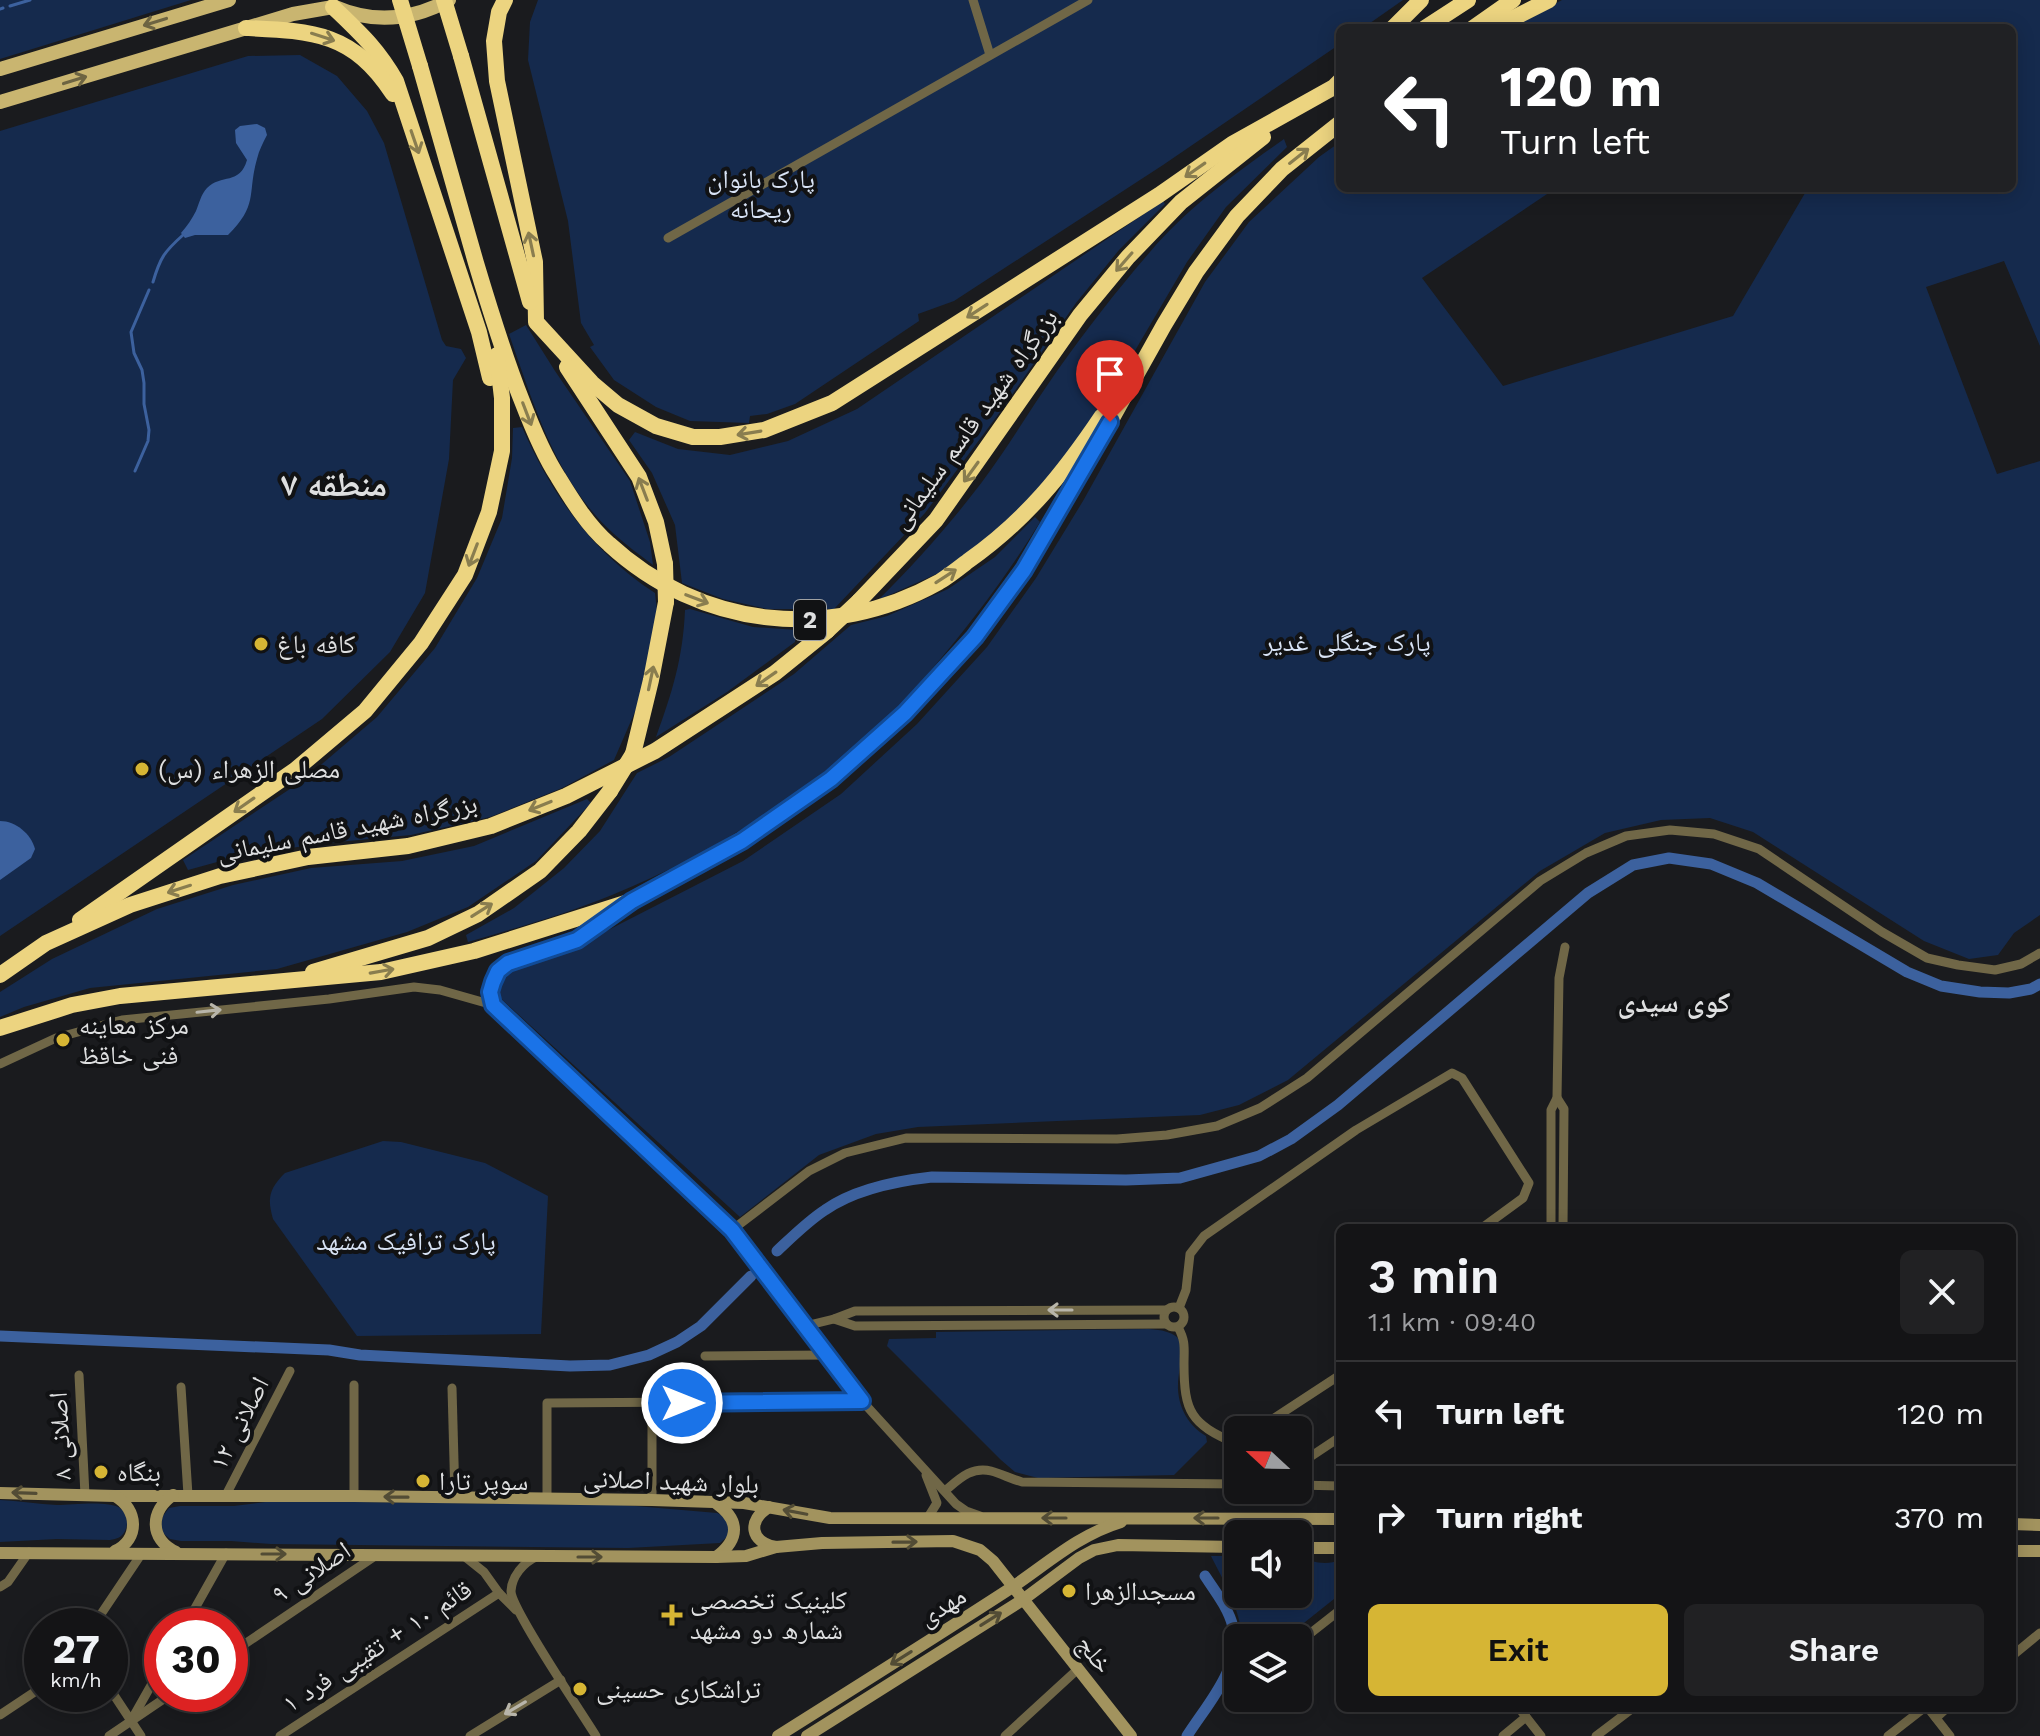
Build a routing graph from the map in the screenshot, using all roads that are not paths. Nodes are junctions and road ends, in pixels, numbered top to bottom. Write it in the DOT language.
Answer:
graph roads {
  1 [pos="229,0"];
  2 [pos="400,0"];
  3 [pos="447,0"];
  4 [pos="505,0"];
  5 [pos="973,0"];
  6 [pos="1088,0"];
  7 [pos="1421,0"];
  8 [pos="1468,0"];
  9 [pos="1513,0"];
  10 [pos="1549,0"];
  11 [pos="330,3"];
  12 [pos="1397,24"];
  13 [pos="1431,24"];
  14 [pos="1479,24"];
  15 [pos="1502,24"];
  16 [pos="246,28"];
  17 [pos="990,55"];
  18 [pos="0,69"];
  19 [pos="1336,85"];
  20 [pos="1336,85"];
  21 [pos="0,102"];
  22 [pos="406,114"];
  23 [pos="1336,126"];
  24 [pos="668,238"];
  25 [pos="491,314"];
  26 [pos="536,322"];
  27 [pos="1164,325"];
  28 [pos="489,512"];
  29 [pos="632,901"];
  30 [pos="46,943"];
  31 [pos="1565,947"];
  32 [pos="2040,953"];
  33 [pos="0,975"];
  34 [pos="277,983"];
  35 [pos="493,1005"];
  36 [pos="1,1028"];
  37 [pos="0,1064"];
  38 [pos="1557,1098"];
  39 [pos="1487,1224"];
  40 [pos="1551,1224"];
  41 [pos="1563,1224"];
  42 [pos="732,1230"];
  43 [pos="1179,1308"];
  44 [pos="990,1310"];
  45 [pos="1085,1310"];
  46 [pos="1166,1310"];
  47 [pos="881,1311"];
  48 [pos="919,1311"];
  49 [pos="834,1319"];
  50 [pos="919,1324"];
  51 [pos="1166,1324"];
  52 [pos="882,1325"];
  53 [pos="990,1325"];
  54 [pos="1085,1325"];
  55 [pos="805,1326"];
  56 [pos="1178,1327"];
  57 [pos="828,1355"];
  58 [pos="705,1356"];
  59 [pos="290,1371"];
  60 [pos="79,1375"];
  61 [pos="1336,1378"];
  62 [pos="354,1385"];
  63 [pos="181,1387"];
  64 [pos="452,1388"];
  65 [pos="862,1401"];
  66 [pos="652,1403"];
  67 [pos="1277,1416"];
  68 [pos="1224,1438"];
  69 [pos="1336,1440"];
  70 [pos="1312,1456"];
  71 [pos="925,1472"];
  72 [pos="1224,1484"];
  73 [pos="1312,1485"];
  74 [pos="1336,1486"];
  75 [pos="946,1490"];
  76 [pos="0,1493"];
  77 [pos="85,1495"];
  78 [pos="173,1495"];
  79 [pos="188,1495"];
  80 [pos="226,1495"];
  81 [pos="115,1496"];
  82 [pos="354,1496"];
  83 [pos="455,1498"];
  84 [pos="547,1498"];
  85 [pos="652,1500"];
  86 [pos="716,1503"];
  87 [pos="769,1507"];
  88 [pos="987,1518"];
  89 [pos="927,1519"];
  90 [pos="1132,1519"];
  91 [pos="1336,1519"];
  92 [pos="2016,1525"];
  93 [pos="2040,1525"];
  94 [pos="776,1547"];
  95 [pos="1224,1547"];
  96 [pos="1312,1548"];
  97 [pos="1336,1548"];
  98 [pos="2040,1551"];
  99 [pos="29,1552"];
  100 [pos="112,1552"];
  101 [pos="2016,1552"];
  102 [pos="0,1553"];
  103 [pos="142,1553"];
  104 [pos="181,1553"];
  105 [pos="226,1553"];
  106 [pos="377,1554"];
  107 [pos="464,1556"];
  108 [pos="539,1556"];
  109 [pos="716,1557"];
  110 [pos="1015,1586"];
  111 [pos="0,1587"];
  112 [pos="499,1593"];
  113 [pos="1024,1599"];
  114 [pos="105,1608"];
  115 [pos="195,1608"];
  116 [pos="1336,1613"];
  117 [pos="521,1615"];
  118 [pos="1312,1632"];
  119 [pos="2040,1633"];
  120 [pos="248,1642"];
  121 [pos="2016,1653"];
  122 [pos="1078,1669"];
  123 [pos="561,1680"];
  124 [pos="24,1698"];
  125 [pos="144,1698"];
  126 [pos="125,1712"];
  127 [pos="144,1712"];
  128 [pos="1522,1712"];
  129 [pos="1628,1712"];
  130 [pos="1921,1712"];
  131 [pos="1930,1712"];
  132 [pos="1943,1712"];
  133 [pos="0,1715"];
  134 [pos="1526,1717"];
  135 [pos="1936,1718"];
  136 [pos="131,1721"];
  137 [pos="109,1736"];
  138 [pos="141,1736"];
  139 [pos="280,1736"];
  140 [pos="470,1736"];
  141 [pos="596,1736"];
  142 [pos="778,1736"];
  143 [pos="807,1736"];
  144 [pos="1005,1736"];
  145 [pos="1131,1736"];
  146 [pos="1503,1736"];
  147 [pos="1541,1736"];
  148 [pos="1596,1736"];
  149 [pos="1888,1736"];
  150 [pos="1950,1736"];
  1 -- 18 [label="main road, one-way"];
  2 -- 25 [label="highway, bridge"];
  3 -- 11 [label="main road"];
  3 -- 26 [label="highway, bridge"];
  26 -- 4 [label="highway, one-way"];
  5 -- 17 [label="street"];
  6 -- 17 [label="street"];
  7 -- 12 [label="highway"];
  8 -- 13 [label="highway"];
  9 -- 14 [label="highway"];
  10 -- 15 [label="highway"];
  11 -- 16 [label="main road"];
  11 -- 22 [label="highway"];
  21 -- 16 [label="main road, one-way"];
  16 -- 22 [label="highway, one-way"];
  17 -- 24 [label="street"];
  19 -- 26 [label="highway, one-way"];
  20 -- 30 [label="highway, بزرگراه شهید قاسم سلیمانی / 2, one-way, bridge"];
  22 -- 28 [label="highway, one-way"];
  27 -- 23 [label="highway, 2, one-way"];
  25 -- 27 [label="highway, 2, one-way"];
  25 -- 28 [label="highway"];
  34 -- 26 [label="highway, one-way, bridge"];
  27 -- 29 [label="highway"];
  28 -- 30 [label="highway, one-way"];
  34 -- 29 [label="highway, one-way"];
  29 -- 35 [label="highway"];
  30 -- 33 [label="highway, بزرگراه شهید قاسم سلیمانی"];
  31 -- 38 [label="street"];
  32 -- 42 [label="street"];
  34 -- 36 [label="highway"];
  37 -- 35 [label="street, one-way"];
  35 -- 42 [label="street"];
  38 -- 40 [label="street"];
  38 -- 41 [label="street"];
  39 -- 43 [label="street"];
  42 -- 55 [label="street"];
  43 -- 46 [label="street"];
  43 -- 56 [label="street"];
  45 -- 44 [label="street, one-way"];
  44 -- 48 [label="street"];
  44 -- 53 [label="street"];
  45 -- 46 [label="street"];
  45 -- 54 [label="street"];
  46 -- 51 [label="street"];
  47 -- 48 [label="street"];
  47 -- 49 [label="street"];
  47 -- 52 [label="street"];
  48 -- 50 [label="street"];
  49 -- 52 [label="street"];
  49 -- 55 [label="street"];
  50 -- 52 [label="street"];
  50 -- 53 [label="street"];
  51 -- 54 [label="street"];
  51 -- 56 [label="street"];
  53 -- 54 [label="street"];
  55 -- 57 [label="street"];
  56 -- 68 [label="street"];
  57 -- 58 [label="street"];
  57 -- 65 [label="street"];
  59 -- 80 [label="street, اصلانی ۱۲"];
  60 -- 77 [label="street, اصلانی ۸"];
  61 -- 67 [label="street"];
  62 -- 82 [label="street"];
  63 -- 79 [label="street"];
  64 -- 83 [label="street"];
  65 -- 66 [label="street"];
  65 -- 71 [label="street"];
  66 -- 84 [label="street"];
  66 -- 85 [label="street"];
  69 -- 70 [label="street"];
  71 -- 75 [label="street"];
  71 -- 89 [label="street"];
  72 -- 75 [label="street"];
  73 -- 74 [label="street"];
  75 -- 88 [label="street"];
  77 -- 76 [label="main road, بلوار شهید اصلانی, one-way"];
  77 -- 81 [label="main road, بلوار شهید اصلانی"];
  78 -- 79 [label="main road, بلوار شهید اصلانی"];
  78 -- 81 [label="main road, بلوار شهید اصلانی"];
  78 -- 104 [label="main road"];
  79 -- 80 [label="main road, بلوار شهید اصلانی"];
  80 -- 82 [label="main road, بلوار شهید اصلانی"];
  81 -- 100 [label="main road"];
  83 -- 82 [label="main road, بلوار شهید اصلانی, one-way"];
  83 -- 84 [label="main road, بلوار شهید اصلانی"];
  84 -- 85 [label="main road, بلوار شهید اصلانی"];
  85 -- 86 [label="main road, بلوار شهید اصلانی"];
  86 -- 87 [label="main road, بلوار شهید اصلانی"];
  86 -- 109 [label="main road"];
  89 -- 87 [label="main road, بلوار شهید اصلانی, one-way"];
  87 -- 94 [label="main road"];
  88 -- 89 [label="main road, بلوار شهید اصلانی"];
  90 -- 88 [label="main road, بلوار شهید اصلانی, one-way"];
  91 -- 90 [label="main road, بلوار شهید اصلانی, one-way"];
  90 -- 110 [label="main road, مهدی"];
  92 -- 93 [label="main road"];
  94 -- 109 [label="main road"];
  94 -- 110 [label="main road, one-way"];
  95 -- 113 [label="main road, مهدی"];
  96 -- 97 [label="main road"];
  98 -- 101 [label="main road"];
  99 -- 100 [label="main road"];
  99 -- 102 [label="main road"];
  99 -- 111 [label="street"];
  100 -- 103 [label="main road"];
  103 -- 104 [label="main road"];
  103 -- 114 [label="street"];
  104 -- 105 [label="main road"];
  105 -- 106 [label="main road, one-way"];
  105 -- 115 [label="street"];
  106 -- 107 [label="main road"];
  106 -- 120 [label="street, اصلانی ۹"];
  107 -- 108 [label="main road"];
  107 -- 112 [label="street"];
  108 -- 109 [label="main road, one-way"];
  108 -- 117 [label="street"];
  110 -- 113 [label="main road, خلج"];
  110 -- 142 [label="main road, مهدی, one-way"];
  112 -- 117 [label="street"];
  112 -- 139 [label="street, قائم ۱۰ + تقیبی فرد ۱"];
  113 -- 122 [label="main road, خلج"];
  143 -- 113 [label="main road, مهدی, one-way"];
  116 -- 118 [label="street"];
  117 -- 123 [label="street"];
  119 -- 121 [label="street"];
  122 -- 144 [label="street"];
  122 -- 145 [label="main road, خلج"];
  123 -- 140 [label="street, one-way"];
  123 -- 141 [label="street"];
  124 -- 133 [label="street"];
  125 -- 136 [label="street"];
  126 -- 136 [label="street"];
  127 -- 136 [label="street"];
  128 -- 134 [label="street"];
  129 -- 148 [label="street"];
  130 -- 149 [label="street"];
  131 -- 135 [label="street"];
  132 -- 135 [label="street"];
  134 -- 146 [label="street"];
  134 -- 147 [label="street"];
  135 -- 150 [label="street"];
  136 -- 137 [label="street"];
  136 -- 138 [label="street"];
}
